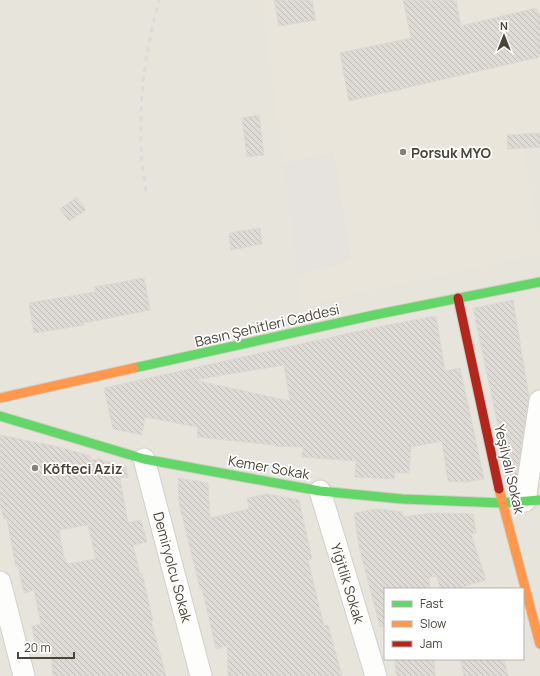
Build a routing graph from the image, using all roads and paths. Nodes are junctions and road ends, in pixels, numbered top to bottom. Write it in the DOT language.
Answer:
graph roads {
  1 [pos="540,282"];
  2 [pos="458,298"];
  3 [pos="0,398"];
  4 [pos="540,401"];
  5 [pos="0,416"];
  6 [pos="144,459"];
  7 [pos="320,491"];
  8 [pos="532,501"];
  9 [pos="502,503"];
  10 [pos="0,582"];
  11 [pos="540,644"];
  12 [pos="24,676"];
  13 [pos="201,676"];
  14 [pos="376,676"];
  1 -- 2 [label="street, Basın Şehitleri Caddesi"];
  2 -- 3 [label="street, Basın Şehitleri Caddesi"];
  2 -- 9 [label="street, Yeşilyalı Sokak"];
  4 -- 8 [label="street"];
  5 -- 6 [label="street, Kemer Sokak"];
  6 -- 7 [label="street, Kemer Sokak"];
  6 -- 13 [label="street, Demiryolcu Sokak"];
  7 -- 9 [label="street, Kemer Sokak"];
  7 -- 14 [label="street, Yiğitlik Sokak"];
  8 -- 9 [label="street, Kemer Sokak"];
  9 -- 11 [label="street, Yeşilyalı Sokak"];
  10 -- 12 [label="street"];
}
